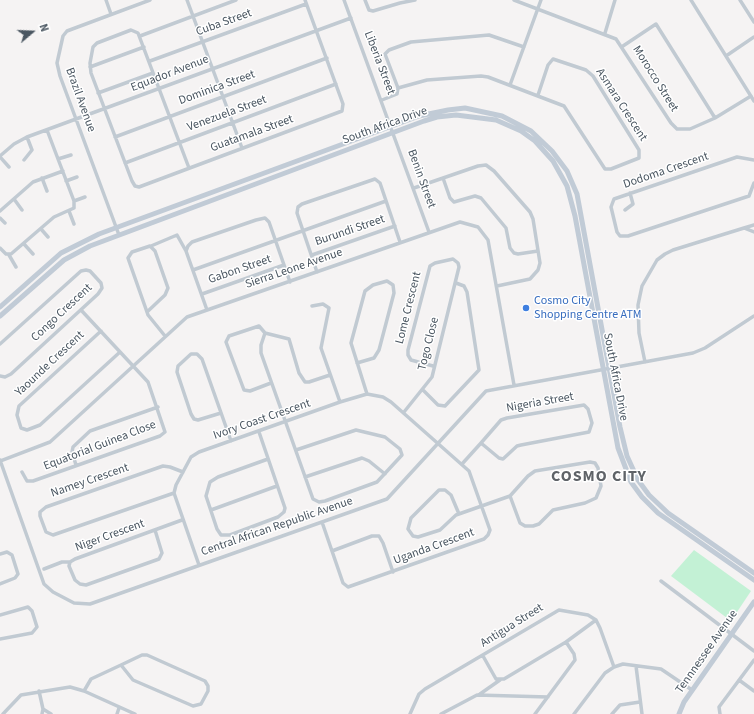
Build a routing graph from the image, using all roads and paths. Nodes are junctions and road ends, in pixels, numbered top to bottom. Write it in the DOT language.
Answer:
graph roads {
  1 [pos="106,0"];
  2 [pos="150,0"];
  3 [pos="187,0"];
  4 [pos="236,0"];
  5 [pos="344,0"];
  6 [pos="365,0"];
  7 [pos="415,0"];
  8 [pos="514,0"];
  9 [pos="541,0"];
  10 [pos="615,0"];
  11 [pos="691,0"];
  12 [pos="740,0"];
  13 [pos="144,1"];
  14 [pos="306,2"];
  15 [pos="538,9"];
  16 [pos="111,14"];
  17 [pos="193,16"];
  18 [pos="351,18"];
  19 [pos="754,22"];
  20 [pos="317,30"];
  21 [pos="605,33"];
  22 [pos="140,36"];
  23 [pos="754,37"];
  24 [pos="203,42"];
  25 [pos="623,46"];
  26 [pos="144,47"];
  27 [pos="524,47"];
  28 [pos="726,56"];
  29 [pos="327,58"];
  30 [pos="150,61"];
  31 [pos="90,67"];
  32 [pos="213,69"];
  33 [pos="153,73"];
  34 [pos="336,84"];
  35 [pos="510,85"];
  36 [pos="398,88"];
  37 [pos="160,89"];
  38 [pos="98,93"];
  39 [pos="538,95"];
  40 [pos="751,96"];
  41 [pos="223,97"];
  42 [pos="382,100"];
  43 [pos="754,100"];
  44 [pos="104,110"];
  45 [pos="170,116"];
  46 [pos="715,118"];
  47 [pos="76,119"];
  48 [pos="232,123"];
  49 [pos="392,126"];
  50 [pos="47,130"];
  51 [pos="394,133"];
  52 [pos="27,137"];
  53 [pos="115,137"];
  54 [pos="179,142"];
  55 [pos="242,148"];
  56 [pos="71,155"];
  57 [pos="0,156"];
  58 [pos="58,159"];
  59 [pos="24,160"];
  60 [pos="754,160"];
  61 [pos="125,163"];
  62 [pos="9,167"];
  63 [pos="189,168"];
  64 [pos="63,171"];
  65 [pos="77,177"];
  66 [pos="42,178"];
  67 [pos="443,178"];
  68 [pos="66,181"];
  69 [pos="754,183"];
  70 [pos="414,188"];
  71 [pos="47,191"];
  72 [pos="630,193"];
  73 [pos="749,196"];
  74 [pos="85,197"];
  75 [pos="754,198"];
  76 [pos="14,199"];
  77 [pos="74,201"];
  78 [pos="386,201"];
  79 [pos="22,210"];
  80 [pos="625,210"];
  81 [pos="0,211"];
  82 [pos="70,211"];
  83 [pos="0,218"];
  84 [pos="5,223"];
  85 [pos="74,224"];
  86 [pos="754,225"];
  87 [pos="394,226"];
  88 [pos="116,228"];
  89 [pos="744,228"];
  90 [pos="41,229"];
  91 [pos="304,231"];
  92 [pos="429,232"];
  93 [pos="754,232"];
  94 [pos="119,235"];
  95 [pos="48,237"];
  96 [pos="276,240"];
  97 [pos="400,242"];
  98 [pos="24,244"];
  99 [pos="151,246"];
  100 [pos="0,248"];
  101 [pos="186,251"];
  102 [pos="538,251"];
  103 [pos="33,254"];
  104 [pos="9,255"];
  105 [pos="312,255"];
  106 [pos="284,265"];
  107 [pos="16,267"];
  108 [pos="193,270"];
  109 [pos="317,272"];
  110 [pos="290,282"];
  111 [pos="456,283"];
  112 [pos="497,286"];
  113 [pos="202,294"];
  114 [pos="312,306"];
  115 [pos="0,307"];
  116 [pos="81,310"];
  117 [pos="207,310"];
  118 [pos="147,312"];
  119 [pos="0,316"];
  120 [pos="754,316"];
  121 [pos="101,331"];
  122 [pos="265,333"];
  123 [pos="165,336"];
  124 [pos="0,344"];
  125 [pos="120,352"];
  126 [pos="645,362"];
  127 [pos="357,363"];
  128 [pos="134,366"];
  129 [pos="433,366"];
  130 [pos="610,369"];
  131 [pos="604,370"];
  132 [pos="330,375"];
  133 [pos="0,376"];
  134 [pos="271,383"];
  135 [pos="514,385"];
  136 [pos="423,390"];
  137 [pos="367,394"];
  138 [pos="340,402"];
  139 [pos="158,407"];
  140 [pos="404,412"];
  141 [pos="221,413"];
  142 [pos="285,423"];
  143 [pos="259,432"];
  144 [pos="231,441"];
  145 [pos="438,443"];
  146 [pos="480,443"];
  147 [pos="296,450"];
  148 [pos="268,459"];
  149 [pos="0,461"];
  150 [pos="462,464"];
  151 [pos="76,465"];
  152 [pos="22,472"];
  153 [pos="183,472"];
  154 [pos="385,474"];
  155 [pos="305,477"];
  156 [pos="277,486"];
  157 [pos="174,493"];
  158 [pos="510,496"];
  159 [pos="483,506"];
  160 [pos="211,510"];
  161 [pos="459,514"];
  162 [pos="182,520"];
  163 [pos="322,522"];
  164 [pos="154,530"];
  165 [pos="332,551"];
  166 [pos="0,554"];
  167 [pos="70,562"];
  168 [pos="199,565"];
  169 [pos="44,569"];
  170 [pos="393,572"];
  171 [pos="754,573"];
  172 [pos="754,580"];
  173 [pos="661,581"];
  174 [pos="0,584"];
  175 [pos="754,602"];
  176 [pos="0,615"];
  177 [pos="596,620"];
  178 [pos="733,635"];
  179 [pos="0,639"];
  180 [pos="566,642"];
  181 [pos="754,651"];
  182 [pos="483,656"];
  183 [pos="754,660"];
  184 [pos="121,665"];
  185 [pos="636,666"];
  186 [pos="614,667"];
  187 [pos="500,680"];
  188 [pos="739,680"];
  189 [pos="84,690"];
  190 [pos="692,690"];
  191 [pos="754,691"];
  192 [pos="39,692"];
  193 [pos="479,695"];
  194 [pos="548,697"];
  195 [pos="640,702"];
  196 [pos="120,708"];
  197 [pos="43,709"];
  198 [pos="3,714"];
  199 [pos="42,714"];
  200 [pos="51,714"];
  201 [pos="117,714"];
  202 [pos="135,714"];
  203 [pos="410,714"];
  204 [pos="441,714"];
  205 [pos="535,714"];
  206 [pos="574,714"];
  207 [pos="612,714"];
  208 [pos="642,714"];
  209 [pos="679,714"];
  210 [pos="720,714"];
  1 -- 16 [label="street"];
  2 -- 13 [label="street, Brazil Avenue"];
  3 -- 17 [label="street"];
  4 -- 17 [label="street"];
  5 -- 18 [label="street, Liberia Street"];
  6 -- 7 [label="street"];
  8 -- 15 [label="street, Morocco Street"];
  9 -- 15 [label="street"];
  10 -- 21 [label="street"];
  11 -- 28 [label="street"];
  12 -- 19 [label="street"];
  13 -- 16 [label="street, Brazil Avenue"];
  14 -- 20 [label="street, Guatamala Street"];
  14 -- 24 [label="street, Cuba Street"];
  15 -- 21 [label="street, Morocco Street"];
  15 -- 27 [label="street"];
  16 -- 47 [label="street, Brazil Avenue"];
  17 -- 22 [label="street"];
  17 -- 24 [label="street"];
  18 -- 20 [label="street, Equador Avenue"];
  18 -- 42 [label="street, Liberia Street"];
  20 -- 29 [label="street, Guatamala Street"];
  20 -- 32 [label="street, Equador Avenue"];
  21 -- 25 [label="street, Morocco Street"];
  22 -- 26 [label="street"];
  22 -- 31 [label="street"];
  23 -- 28 [label="street"];
  24 -- 30 [label="street, Cuba Street"];
  24 -- 32 [label="street"];
  25 -- 46 [label="street, Morocco Street"];
  25 -- 46 [label="street"];
  26 -- 30 [label="street"];
  26 -- 31 [label="street"];
  27 -- 35 [label="street"];
  27 -- 36 [label="street"];
  28 -- 40 [label="street"];
  29 -- 34 [label="street, Guatamala Street"];
  29 -- 41 [label="street, Dominica Street"];
  30 -- 33 [label="street"];
  31 -- 38 [label="street, Guatamala Street"];
  32 -- 37 [label="street, Equador Avenue"];
  32 -- 41 [label="street"];
  33 -- 37 [label="street"];
  33 -- 38 [label="street"];
  34 -- 48 [label="street, Venezuela Street"];
  34 -- 55 [label="street, Guatamala Street"];
  35 -- 36 [label="street"];
  35 -- 39 [label="street"];
  36 -- 42 [label="street"];
  37 -- 44 [label="street, Equador Avenue"];
  37 -- 45 [label="street"];
  38 -- 44 [label="street, Guatamala Street"];
  39 -- 39 [label="street, Asmara Crescent"];
  40 -- 43 [label="street"];
  40 -- 46 [label="street, Morocco Street"];
  41 -- 45 [label="street, Dominica Street"];
  41 -- 48 [label="street"];
  42 -- 49 [label="street, Liberia Street"];
  44 -- 47 [label="street, Equador Avenue"];
  44 -- 53 [label="street, Guatamala Street"];
  45 -- 53 [label="street, Dominica Street"];
  45 -- 54 [label="street"];
  47 -- 50 [label="street, Equador Avenue"];
  47 -- 88 [label="street, Brazil Avenue"];
  48 -- 54 [label="street, Venezuela Street"];
  48 -- 55 [label="street"];
  49 -- 51 [label="street, Liberia Street"];
  49 -- 88 [label="street, South Africa Drive"];
  49 -- 130 [label="street, South Africa Drive"];
  50 -- 52 [label="street, Equador Avenue"];
  50 -- 58 [label="street"];
  51 -- 70 [label="street, Benin Street"];
  51 -- 94 [label="street, South Africa Drive"];
  51 -- 131 [label="street, South Africa Drive"];
  52 -- 57 [label="street, Equador Avenue"];
  52 -- 59 [label="street"];
  53 -- 61 [label="street, Guatamala Street"];
  54 -- 61 [label="street, Venezuela Street"];
  54 -- 63 [label="street"];
  55 -- 63 [label="street, Guatamala Street"];
  56 -- 58 [label="street"];
  57 -- 62 [label="street"];
  58 -- 64 [label="street"];
  60 -- 72 [label="street, Dodoma Crescent"];
  61 -- 63 [label="street, Guatamala Street"];
  64 -- 66 [label="street"];
  64 -- 68 [label="street"];
  65 -- 68 [label="street"];
  66 -- 71 [label="street"];
  66 -- 76 [label="street"];
  67 -- 70 [label="street"];
  67 -- 102 [label="street"];
  67 -- 102 [label="street"];
  68 -- 77 [label="street"];
  69 -- 73 [label="street"];
  70 -- 92 [label="street, Benin Street"];
  72 -- 73 [label="street, Dodoma Crescent"];
  72 -- 80 [label="street"];
  73 -- 75 [label="street"];
  74 -- 77 [label="street"];
  76 -- 79 [label="street"];
  76 -- 81 [label="street"];
  77 -- 82 [label="street"];
  78 -- 87 [label="street"];
  78 -- 91 [label="street"];
  78 -- 91 [label="street"];
  82 -- 85 [label="street"];
  82 -- 90 [label="street"];
  83 -- 84 [label="street"];
  86 -- 89 [label="street"];
  87 -- 97 [label="street"];
  87 -- 105 [label="street, Burundi Street"];
  88 -- 94 [label="street, Brazil Avenue"];
  88 -- 115 [label="street, South Africa Drive"];
  89 -- 93 [label="street"];
  89 -- 126 [label="street"];
  90 -- 95 [label="street"];
  90 -- 98 [label="street"];
  91 -- 96 [label="street"];
  91 -- 105 [label="street"];
  92 -- 97 [label="street, Sierra Leone Avenue"];
  92 -- 112 [label="street, Sierra Leone Avenue"];
  94 -- 119 [label="street, South Africa Drive"];
  96 -- 101 [label="street"];
  96 -- 106 [label="street"];
  96 -- 108 [label="street"];
  97 -- 109 [label="street, Sierra Leone Avenue"];
  98 -- 103 [label="street"];
  98 -- 104 [label="street"];
  99 -- 101 [label="street"];
  99 -- 118 [label="street"];
  99 -- 118 [label="street"];
  100 -- 104 [label="street"];
  101 -- 108 [label="street"];
  102 -- 112 [label="street"];
  104 -- 107 [label="street"];
  105 -- 109 [label="street"];
  106 -- 110 [label="street"];
  106 -- 113 [label="street, Gabon Street"];
  108 -- 113 [label="street"];
  109 -- 110 [label="street, Sierra Leone Avenue"];
  110 -- 117 [label="street, Sierra Leone Avenue"];
  111 -- 129 [label="street, Togo Close"];
  111 -- 129 [label="street, Lome Crescent"];
  111 -- 136 [label="street"];
  112 -- 135 [label="street, Sierra Leone Avenue"];
  113 -- 117 [label="street"];
  114 -- 132 [label="street"];
  116 -- 121 [label="street, Equatorial Guinea Close"];
  116 -- 124 [label="street, Congo Crescent"];
  116 -- 133 [label="street, Congo Crescent"];
  117 -- 123 [label="street, Sierra Leone Avenue"];
  118 -- 123 [label="street"];
  120 -- 126 [label="street, Central African Republic Avenue"];
  121 -- 125 [label="street, Equatorial Guinea Close"];
  121 -- 125 [label="street, Yaounde Crescent"];
  122 -- 132 [label="street"];
  122 -- 134 [label="street"];
  122 -- 134 [label="street"];
  123 -- 128 [label="street, Sierra Leone Avenue"];
  125 -- 128 [label="street, Equatorial Guinea Close"];
  126 -- 130 [label="street, Central African Republic Avenue"];
  127 -- 127 [label="street"];
  127 -- 137 [label="street"];
  128 -- 139 [label="street, Equatorial Guinea Close"];
  128 -- 149 [label="street, Sierra Leone Avenue"];
  129 -- 136 [label="street, Togo Close"];
  130 -- 131 [label="street, Central African Republic Avenue"];
  130 -- 171 [label="street, South Africa Drive"];
  131 -- 135 [label="street, Central African Republic Avenue"];
  131 -- 172 [label="street, South Africa Drive"];
  132 -- 138 [label="street"];
  134 -- 142 [label="street"];
  135 -- 145 [label="street, Central African Republic Avenue"];
  136 -- 140 [label="street, Togo Close"];
  137 -- 138 [label="street, Ivory Coast Crescent"];
  137 -- 140 [label="street"];
  138 -- 142 [label="street, Ivory Coast Crescent"];
  139 -- 151 [label="street"];
  139 -- 151 [label="street, Equatorial Guinea Close"];
  140 -- 145 [label="street"];
  141 -- 141 [label="street"];
  141 -- 144 [label="street"];
  142 -- 143 [label="street, Ivory Coast Crescent"];
  142 -- 147 [label="street"];
  143 -- 144 [label="street, Ivory Coast Crescent"];
  143 -- 148 [label="street"];
  144 -- 153 [label="street, Ivory Coast Crescent"];
  145 -- 150 [label="street, Uganda Crescent"];
  145 -- 163 [label="street, Central African Republic Avenue"];
  146 -- 146 [label="street, Nigeria Street"];
  146 -- 150 [label="street, Nigeria Street"];
  147 -- 154 [label="street"];
  147 -- 155 [label="street"];
  148 -- 156 [label="street"];
  148 -- 160 [label="street"];
  149 -- 168 [label="street, Central African Republic Avenue"];
  150 -- 159 [label="street, Uganda Crescent"];
  151 -- 152 [label="street, Equatorial Guinea Close"];
  153 -- 157 [label="street, Ivory Coast Crescent"];
  153 -- 157 [label="street, Namey Crescent"];
  154 -- 155 [label="street"];
  154 -- 155 [label="street"];
  156 -- 160 [label="street"];
  156 -- 160 [label="street"];
  157 -- 162 [label="street"];
  158 -- 158 [label="street"];
  158 -- 159 [label="street"];
  159 -- 161 [label="street"];
  159 -- 170 [label="street, Uganda Crescent"];
  161 -- 161 [label="street"];
  162 -- 164 [label="street, Niger Crescent"];
  162 -- 168 [label="street"];
  163 -- 165 [label="street, Uganda Crescent"];
  163 -- 168 [label="street, Central African Republic Avenue"];
  164 -- 167 [label="street, Niger Crescent"];
  164 -- 167 [label="street, Niger Crescent"];
  165 -- 170 [label="street, Uganda Crescent"];
  165 -- 170 [label="street"];
  166 -- 174 [label="street"];
  167 -- 169 [label="street"];
  173 -- 178 [label="street"];
  175 -- 178 [label="street, Tennnessee Avenue"];
  176 -- 179 [label="street"];
  177 -- 180 [label="street"];
  177 -- 182 [label="street, Antigua Street"];
  177 -- 186 [label="street"];
  178 -- 181 [label="street"];
  178 -- 190 [label="street, Tennnessee Avenue"];
  180 -- 187 [label="street"];
  180 -- 194 [label="street"];
  182 -- 187 [label="street"];
  182 -- 203 [label="street, Antigua Street"];
  183 -- 188 [label="street"];
  184 -- 184 [label="street"];
  184 -- 189 [label="street"];
  185 -- 186 [label="street"];
  185 -- 190 [label="street"];
  185 -- 195 [label="street"];
  186 -- 206 [label="street"];
  187 -- 193 [label="street"];
  188 -- 191 [label="street"];
  188 -- 210 [label="street"];
  189 -- 192 [label="street"];
  189 -- 196 [label="street"];
  190 -- 209 [label="street, Tennnessee Avenue"];
  192 -- 197 [label="street"];
  192 -- 198 [label="street"];
  193 -- 194 [label="street"];
  193 -- 204 [label="street"];
  194 -- 205 [label="street"];
  195 -- 207 [label="street"];
  195 -- 208 [label="street"];
  196 -- 201 [label="street"];
  196 -- 202 [label="street"];
  197 -- 199 [label="street"];
  197 -- 200 [label="street"];
}
